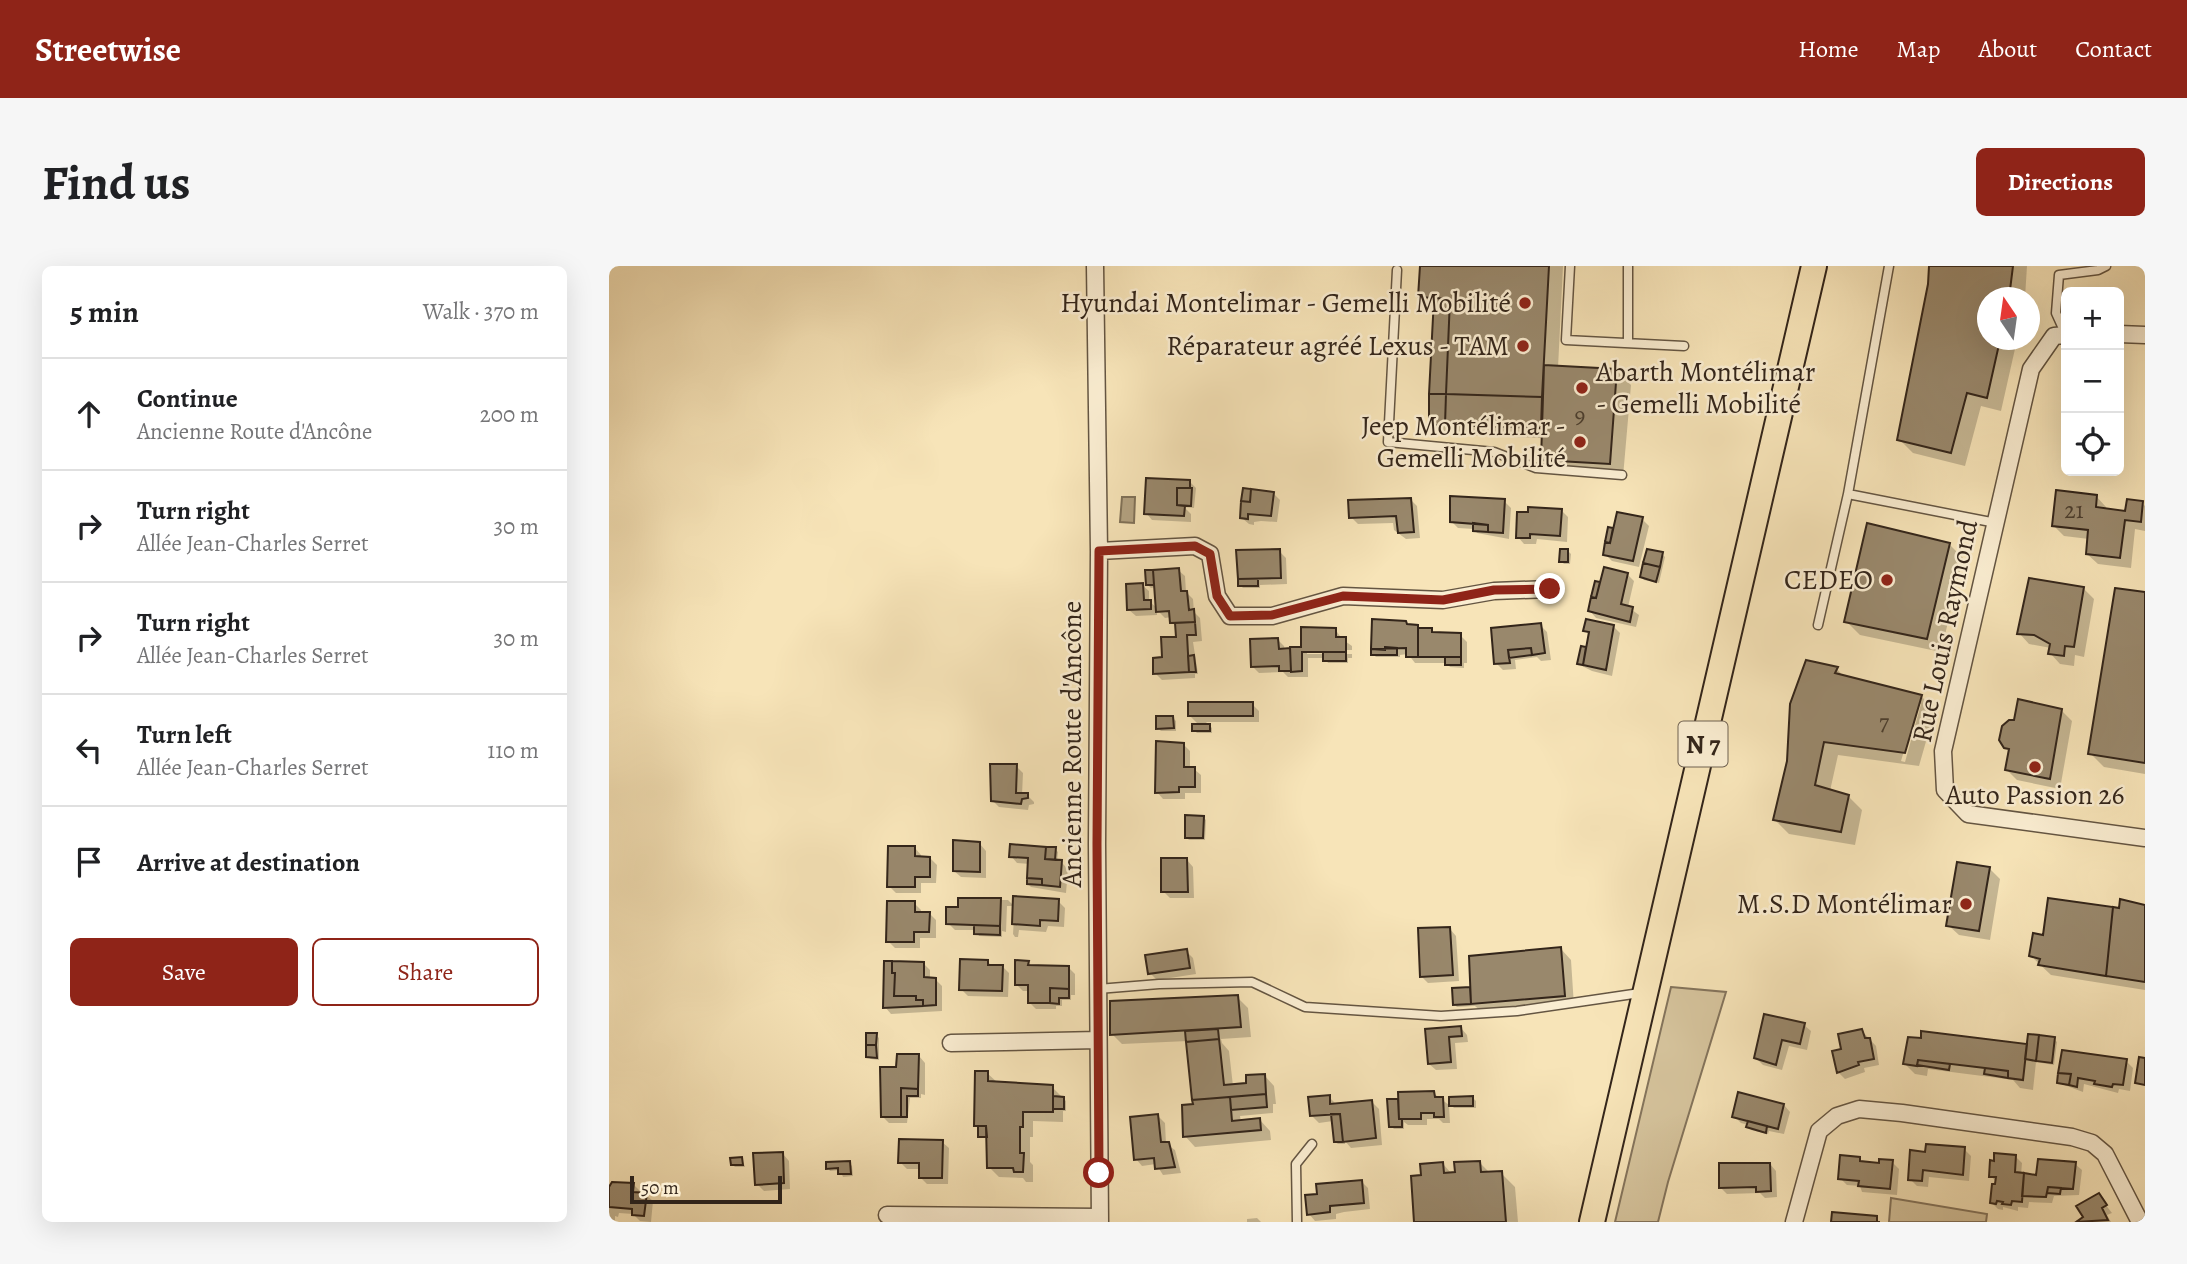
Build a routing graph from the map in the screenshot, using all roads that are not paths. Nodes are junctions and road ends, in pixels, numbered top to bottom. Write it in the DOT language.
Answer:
graph roads {
  1 [pos="1094,266"];
  2 [pos="1570,266"];
  3 [pos="1628,266"];
  4 [pos="1814,266"];
  5 [pos="1889,266"];
  6 [pos="2106,266"];
  7 [pos="1397,270"];
  8 [pos="2061,324"];
  9 [pos="2124,334"];
  10 [pos="2061,335"];
  11 [pos="2145,335"];
  12 [pos="1628,343"];
  13 [pos="1684,346"];
  14 [pos="1622,475"];
  15 [pos="1849,494"];
  16 [pos="1996,523"];
  17 [pos="1099,551"];
  18 [pos="1550,589"];
  19 [pos="1818,625"];
  20 [pos="2145,838"];
  21 [pos="1098,989"];
  22 [pos="1646,992"];
  23 [pos="1098,1040"];
  24 [pos="951,1043"];
  25 [pos="1312,1144"];
  26 [pos="887,1215"];
  27 [pos="1100,1219"];
  28 [pos="1297,1222"];
  29 [pos="1592,1222"];
  30 [pos="1794,1222"];
  31 [pos="2140,1222"];
  1 -- 17 [label="street, Ancienne Route d'Ancône"];
  2 -- 12 [label="lane"];
  3 -- 12 [label="lane"];
  4 -- 22 [label="main road, N 7"];
  5 -- 15 [label="lane"];
  6 -- 8 [label="lane"];
  7 -- 14 [label="lane"];
  9 -- 11 [label="street"];
  10 -- 16 [label="street, Rue Louis Raymond"];
  12 -- 13 [label="lane"];
  15 -- 16 [label="lane"];
  15 -- 19 [label="lane"];
  16 -- 20 [label="street, Rue Louis Raymond"];
  17 -- 18 [label="street"];
  17 -- 21 [label="street, Ancienne Route d'Ancône"];
  21 -- 22 [label="lane"];
  21 -- 23 [label="street, Ancienne Route d'Ancône"];
  22 -- 29 [label="main road, N 7"];
  23 -- 24 [label="street"];
  23 -- 27 [label="street, Ancienne Route d'Ancône"];
  25 -- 28 [label="lane"];
  26 -- 27 [label="street"];
  30 -- 31 [label="street"];
}
